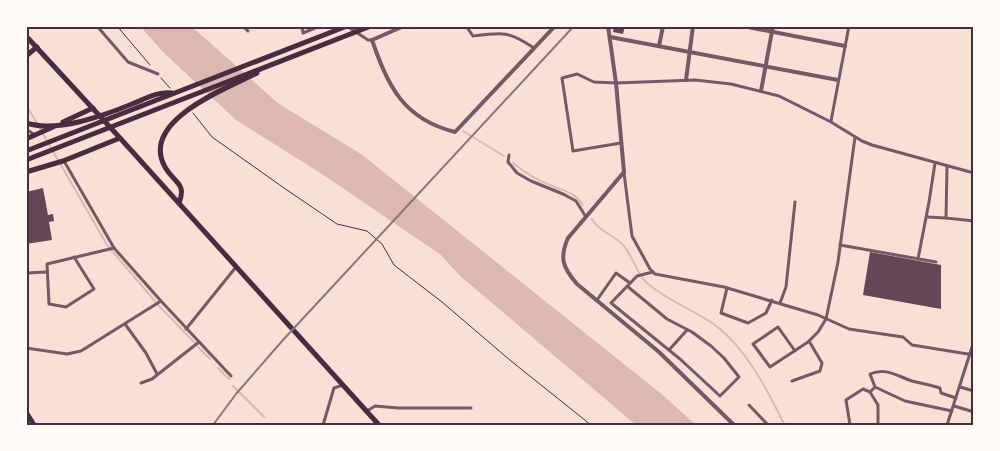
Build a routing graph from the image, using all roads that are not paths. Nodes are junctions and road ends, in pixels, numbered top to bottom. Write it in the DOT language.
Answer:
graph roads {
  1 [pos="97,26"];
  2 [pos="243,26"];
  3 [pos="302,26"];
  4 [pos="320,26"];
  5 [pos="347,26"];
  6 [pos="370,26"];
  7 [pos="404,26"];
  8 [pos="466,26"];
  9 [pos="555,26"];
  10 [pos="608,26"];
  11 [pos="663,26"];
  12 [pos="693,26"];
  13 [pos="743,26"];
  14 [pos="773,26"];
  15 [pos="848,26"];
  16 [pos="248,31"];
  17 [pos="772,32"];
  18 [pos="26,36"];
  19 [pos="610,37"];
  20 [pos="372,40"];
  21 [pos="37,46"];
  22 [pos="659,46"];
  23 [pos="845,46"];
  24 [pos="534,48"];
  25 [pos="690,52"];
  26 [pos="26,56"];
  27 [pos="284,60"];
  28 [pos="766,66"];
  29 [pos="158,74"];
  30 [pos="686,80"];
  31 [pos="838,80"];
  32 [pos="616,83"];
  33 [pos="171,90"];
  34 [pos="761,91"];
  35 [pos="93,108"];
  36 [pos="830,122"];
  37 [pos="26,123"];
  38 [pos="26,129"];
  39 [pos="35,135"];
  40 [pos="855,137"];
  41 [pos="120,138"];
  42 [pos="26,140"];
  43 [pos="621,143"];
  44 [pos="26,151"];
  45 [pos="509,155"];
  46 [pos="26,160"];
  47 [pos="64,160"];
  48 [pos="934,163"];
  49 [pos="947,166"];
  50 [pos="26,172"];
  51 [pos="624,172"];
  52 [pos="974,173"];
  53 [pos="795,202"];
  54 [pos="179,203"];
  55 [pos="586,217"];
  56 [pos="926,217"];
  57 [pos="946,218"];
  58 [pos="974,221"];
  59 [pos="840,245"];
  60 [pos="114,248"];
  61 [pos="74,257"];
  62 [pos="918,259"];
  63 [pos="936,262"];
  64 [pos="237,267"];
  65 [pos="47,272"];
  66 [pos="653,272"];
  67 [pos="26,273"];
  68 [pos="628,285"];
  69 [pos="727,288"];
  70 [pos="597,300"];
  71 [pos="772,300"];
  72 [pos="160,301"];
  73 [pos="780,303"];
  74 [pos="826,319"];
  75 [pos="125,324"];
  76 [pos="186,328"];
  77 [pos="687,330"];
  78 [pos="809,341"];
  79 [pos="974,341"];
  80 [pos="199,342"];
  81 [pos="26,348"];
  82 [pos="669,350"];
  83 [pos="795,351"];
  84 [pos="972,354"];
  85 [pos="157,374"];
  86 [pos="231,376"];
  87 [pos="792,381"];
  88 [pos="141,383"];
  89 [pos="343,384"];
  90 [pos="875,387"];
  91 [pos="960,387"];
  92 [pos="974,390"];
  93 [pos="870,392"];
  94 [pos="956,398"];
  95 [pos="749,405"];
  96 [pos="471,408"];
  97 [pos="953,408"];
  98 [pos="367,411"];
  99 [pos="26,412"];
  100 [pos="974,412"];
  101 [pos="34,425"];
  102 [pos="322,425"];
  103 [pos="379,425"];
  104 [pos="734,425"];
  105 [pos="768,425"];
  106 [pos="850,425"];
  107 [pos="878,425"];
  108 [pos="947,425"];
  1 -- 29 [label="street"];
  2 -- 16 [label="street"];
  3 -- 4 [label="street"];
  5 -- 20 [label="street"];
  5 -- 33 [label="main road"];
  6 -- 27 [label="main road"];
  7 -- 20 [label="street"];
  8 -- 24 [label="street"];
  9 -- 24 [label="street"];
  10 -- 19 [label="street"];
  11 -- 22 [label="street"];
  12 -- 25 [label="street"];
  13 -- 17 [label="street"];
  14 -- 17 [label="street"];
  15 -- 23 [label="street"];
  17 -- 23 [label="street"];
  17 -- 28 [label="street"];
  18 -- 21 [label="main road"];
  19 -- 22 [label="street"];
  19 -- 32 [label="street"];
  20 -- 24 [label="street"];
  21 -- 26 [label="main road"];
  21 -- 35 [label="main road"];
  22 -- 25 [label="street"];
  23 -- 31 [label="street"];
  25 -- 28 [label="street"];
  25 -- 30 [label="street"];
  27 -- 46 [label="main road"];
  27 -- 54 [label="main road"];
  28 -- 31 [label="street"];
  28 -- 34 [label="street"];
  30 -- 32 [label="street"];
  30 -- 34 [label="street"];
  31 -- 36 [label="street"];
  32 -- 43 [label="street"];
  32 -- 43 [label="street"];
  33 -- 37 [label="main road"];
  33 -- 44 [label="main road"];
  34 -- 36 [label="street"];
  35 -- 39 [label="main road"];
  35 -- 41 [label="main road"];
  36 -- 40 [label="street"];
  38 -- 39 [label="street"];
  39 -- 42 [label="main road"];
  40 -- 48 [label="street"];
  40 -- 59 [label="street"];
  41 -- 47 [label="main road"];
  41 -- 54 [label="main road"];
  43 -- 51 [label="street"];
  45 -- 55 [label="street"];
  47 -- 50 [label="main road"];
  47 -- 60 [label="street"];
  48 -- 49 [label="street"];
  48 -- 56 [label="street"];
  49 -- 52 [label="street"];
  49 -- 57 [label="street"];
  51 -- 55 [label="street"];
  51 -- 66 [label="street"];
  53 -- 73 [label="street"];
  54 -- 64 [label="main road"];
  55 -- 70 [label="street"];
  56 -- 57 [label="street"];
  56 -- 62 [label="street"];
  57 -- 58 [label="street"];
  59 -- 62 [label="street"];
  59 -- 74 [label="street"];
  60 -- 61 [label="street"];
  60 -- 72 [label="street"];
  61 -- 65 [label="street"];
  61 -- 65 [label="street"];
  62 -- 63 [label="street"];
  64 -- 76 [label="street"];
  64 -- 89 [label="main road"];
  65 -- 67 [label="street"];
  66 -- 68 [label="street"];
  66 -- 69 [label="street"];
  68 -- 70 [label="street"];
  68 -- 77 [label="street"];
  68 -- 82 [label="street"];
  69 -- 71 [label="street"];
  69 -- 71 [label="street"];
  70 -- 104 [label="street"];
  71 -- 73 [label="street"];
  72 -- 75 [label="street"];
  72 -- 76 [label="street"];
  73 -- 74 [label="street"];
  74 -- 78 [label="street"];
  74 -- 84 [label="street"];
  75 -- 81 [label="street"];
  75 -- 85 [label="street"];
  76 -- 80 [label="street"];
  77 -- 82 [label="street"];
  77 -- 82 [label="street"];
  78 -- 83 [label="street"];
  78 -- 87 [label="street"];
  79 -- 84 [label="street"];
  80 -- 85 [label="street"];
  80 -- 86 [label="street"];
  83 -- 83 [label="street"];
  84 -- 91 [label="street"];
  85 -- 88 [label="street"];
  89 -- 98 [label="main road"];
  89 -- 102 [label="street"];
  90 -- 93 [label="street"];
  90 -- 94 [label="street"];
  90 -- 97 [label="street"];
  91 -- 92 [label="street"];
  91 -- 94 [label="street"];
  93 -- 106 [label="street"];
  93 -- 107 [label="street"];
  94 -- 97 [label="street"];
  95 -- 105 [label="street"];
  96 -- 98 [label="street"];
  97 -- 100 [label="street"];
  97 -- 108 [label="street"];
  98 -- 103 [label="main road"];
  99 -- 101 [label="main road"];
}
